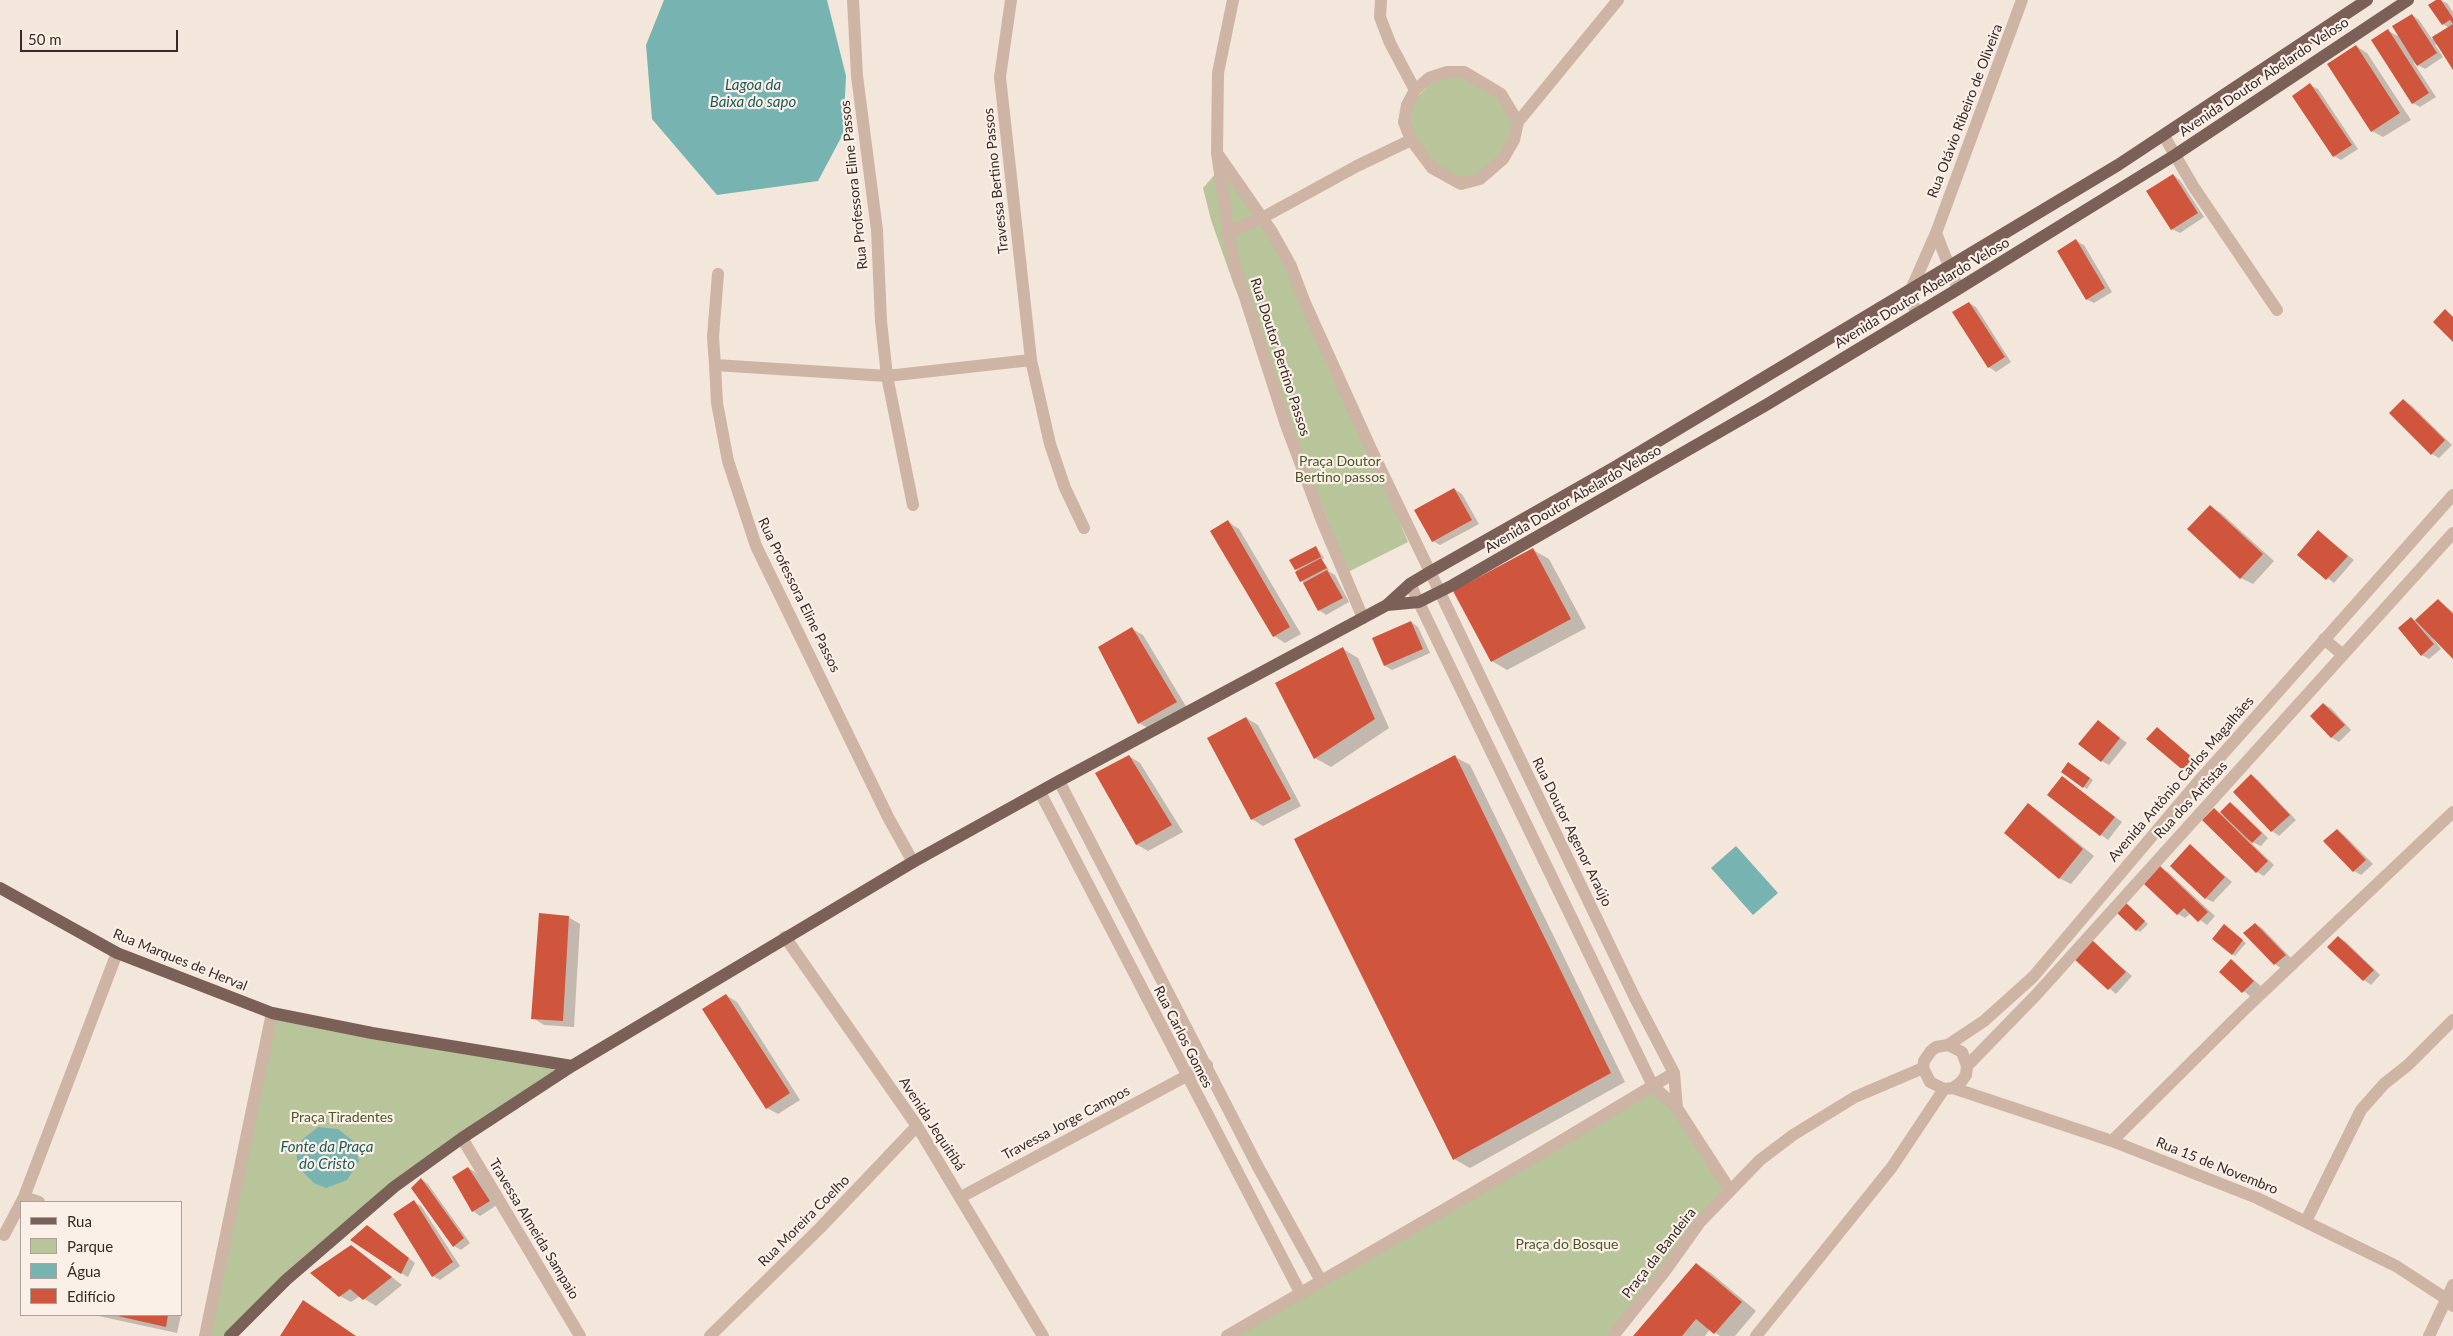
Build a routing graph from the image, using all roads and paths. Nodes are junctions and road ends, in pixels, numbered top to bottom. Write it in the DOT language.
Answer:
graph roads {
  1 [pos="853,0"];
  2 [pos="1011,0"];
  3 [pos="1233,0"];
  4 [pos="1381,0"];
  5 [pos="1618,0"];
  6 [pos="2022,0"];
  7 [pos="2367,0"];
  8 [pos="2408,0"];
  9 [pos="1415,90"];
  10 [pos="2225,95"];
  11 [pos="2235,115"];
  12 [pos="1518,122"];
  13 [pos="2164,136"];
  14 [pos="1411,140"];
  15 [pos="1217,153"];
  16 [pos="2175,155"];
  17 [pos="1262,218"];
  18 [pos="1227,233"];
  19 [pos="1936,234"];
  20 [pos="1950,267"];
  21 [pos="718,274"];
  22 [pos="1958,289"];
  23 [pos="1910,292"];
  24 [pos="2277,310"];
  25 [pos="1916,314"];
  26 [pos="1031,360"];
  27 [pos="715,365"];
  28 [pos="887,376"];
  29 [pos="1615,467"];
  30 [pos="1625,486"];
  31 [pos="2453,495"];
  32 [pos="913,506"];
  33 [pos="1084,528"];
  34 [pos="2453,533"];
  35 [pos="1430,572"];
  36 [pos="1410,584"];
  37 [pos="1440,592"];
  38 [pos="1419,602"];
  39 [pos="1387,605"];
  40 [pos="1363,618"];
  41 [pos="2324,639"];
  42 [pos="2343,655"];
  43 [pos="1059,780"];
  44 [pos="1040,792"];
  45 [pos="2453,812"];
  46 [pos="2149,838"];
  47 [pos="2166,850"];
  48 [pos="1095,851"];
  49 [pos="1075,860"];
  50 [pos="913,862"];
  51 [pos="0,888"];
  52 [pos="785,937"];
  53 [pos="117,953"];
  54 [pos="272,1013"];
  55 [pos="2453,1020"];
  56 [pos="1948,1045"];
  57 [pos="1207,1065"];
  58 [pos="572,1066"];
  59 [pos="1967,1066"];
  60 [pos="1923,1068"];
  61 [pos="1674,1073"];
  62 [pos="1186,1075"];
  63 [pos="1653,1086"];
  64 [pos="1949,1088"];
  65 [pos="1677,1108"];
  66 [pos="917,1126"];
  67 [pos="462,1138"];
  68 [pos="2112,1141"];
  69 [pos="1257,1166"];
  70 [pos="1237,1174"];
  71 [pos="1730,1190"];
  72 [pos="24,1197"];
  73 [pos="961,1197"];
  74 [pos="22,1201"];
  75 [pos="36,1201"];
  76 [pos="20,1205"];
  77 [pos="2306,1221"];
  78 [pos="4,1235"];
  79 [pos="1321,1281"];
  80 [pos="2453,1285"];
  81 [pos="1301,1294"];
  82 [pos="2449,1302"];
  83 [pos="205,1336"];
  84 [pos="230,1336"];
  85 [pos="580,1336"];
  86 [pos="710,1336"];
  87 [pos="1043,1336"];
  88 [pos="1227,1336"];
  89 [pos="1613,1336"];
  90 [pos="1756,1336"];
  91 [pos="2429,1336"];
  1 -- 28 [label="street, Rua Professora Eline Passos"];
  2 -- 26 [label="street, Travessa Bertino Passos"];
  3 -- 15 [label="street, Rua Doutor Bertino Passos"];
  4 -- 9 [label="street"];
  5 -- 12 [label="street"];
  6 -- 19 [label="street, Rua Otávio Ribeiro de Oliveira"];
  7 -- 10 [label="main road, Avenida Doutor Abelardo Veloso"];
  8 -- 11 [label="main road, Avenida Doutor Abelardo Veloso"];
  9 -- 12 [label="street"];
  9 -- 14 [label="street"];
  10 -- 11 [label="main road"];
  10 -- 13 [label="main road, Avenida Doutor Abelardo Veloso"];
  11 -- 16 [label="main road, Avenida Doutor Abelardo Veloso"];
  12 -- 14 [label="street"];
  13 -- 16 [label="street"];
  13 -- 20 [label="main road, Avenida Doutor Abelardo Veloso"];
  14 -- 17 [label="street"];
  15 -- 17 [label="street"];
  15 -- 18 [label="street, Rua Doutor Bertino Passos"];
  16 -- 22 [label="main road, Avenida Doutor Abelardo Veloso"];
  16 -- 24 [label="street"];
  17 -- 18 [label="street"];
  17 -- 35 [label="street"];
  18 -- 40 [label="street, Rua Doutor Bertino Passos"];
  19 -- 20 [label="street"];
  19 -- 23 [label="street, Rua Otávio Ribeiro de Oliveira"];
  20 -- 22 [label="street"];
  20 -- 23 [label="main road, Avenida Doutor Abelardo Veloso"];
  21 -- 27 [label="street, Rua Professora Eline Passos"];
  22 -- 25 [label="main road, Avenida Doutor Abelardo Veloso"];
  23 -- 25 [label="street"];
  23 -- 29 [label="main road, Avenida Doutor Abelardo Veloso"];
  25 -- 30 [label="main road, Avenida Doutor Abelardo Veloso"];
  26 -- 28 [label="street"];
  26 -- 33 [label="street, Travessa Bertino Passos"];
  27 -- 28 [label="street"];
  27 -- 50 [label="street, Rua Professora Eline Passos"];
  28 -- 32 [label="street, Rua Professora Eline Passos"];
  29 -- 30 [label="main road"];
  29 -- 35 [label="main road, Avenida Doutor Abelardo Veloso"];
  30 -- 37 [label="main road, Avenida Doutor Abelardo Veloso"];
  31 -- 41 [label="street, Avenida Antônio Carlos Magalhães"];
  34 -- 42 [label="street, Rua dos Artistas"];
  35 -- 36 [label="main road, Avenida Doutor Abelardo Veloso"];
  35 -- 37 [label="street, Rua Doutor Agenor Araújo"];
  36 -- 38 [label="street, Rua Doutor Agenor Araújo"];
  36 -- 39 [label="main road, Avenida Doutor Abelardo Veloso"];
  37 -- 38 [label="main road, Avenida Doutor Abelardo Veloso"];
  37 -- 61 [label="street, Rua Doutor Agenor Araújo"];
  38 -- 39 [label="main road"];
  38 -- 63 [label="street, Rua Doutor Agenor Araújo"];
  39 -- 40 [label="main road"];
  40 -- 43 [label="main road"];
  41 -- 42 [label="street"];
  41 -- 46 [label="street, Avenida Antônio Carlos Magalhães"];
  42 -- 47 [label="street, Rua dos Artistas"];
  43 -- 44 [label="main road"];
  43 -- 48 [label="street, Rua Carlos Gomes"];
  44 -- 49 [label="street, Rua Carlos Gomes"];
  44 -- 50 [label="main road"];
  45 -- 68 [label="street"];
  46 -- 47 [label="street"];
  46 -- 56 [label="street, Avenida Antônio Carlos Magalhães"];
  47 -- 59 [label="street, Rua dos Artistas"];
  48 -- 49 [label="street"];
  48 -- 57 [label="street, Rua Carlos Gomes"];
  49 -- 62 [label="street, Rua Carlos Gomes"];
  50 -- 52 [label="main road"];
  51 -- 53 [label="main road, Rua Marques de Herval"];
  52 -- 58 [label="main road"];
  52 -- 66 [label="street, Avenida Jequitibá"];
  53 -- 54 [label="main road, Rua Marques de Herval"];
  53 -- 72 [label="street"];
  54 -- 58 [label="main road"];
  54 -- 83 [label="street"];
  55 -- 77 [label="street"];
  56 -- 59 [label="street"];
  56 -- 60 [label="street, Avenida Antônio Carlos Magalhães"];
  57 -- 62 [label="street, Travessa Jorge Campos"];
  57 -- 69 [label="street, Rua Carlos Gomes"];
  58 -- 67 [label="main road"];
  59 -- 64 [label="street, Rua dos Artistas"];
  60 -- 64 [label="street"];
  60 -- 71 [label="street, Praça da Bandeira"];
  61 -- 63 [label="street"];
  61 -- 65 [label="street, Rua Doutor Agenor Araújo"];
  62 -- 70 [label="street, Rua Carlos Gomes"];
  62 -- 73 [label="street, Travessa Jorge Campos"];
  63 -- 65 [label="street, Rua Doutor Agenor Araújo"];
  63 -- 79 [label="street"];
  64 -- 68 [label="street, Rua 15 de Novembro"];
  64 -- 90 [label="street, Rua dos Artistas"];
  65 -- 71 [label="street, Rua Doutor Agenor Araújo"];
  66 -- 73 [label="street, Avenida Jequitibá"];
  66 -- 86 [label="street, Rua Moreira Coelho"];
  67 -- 84 [label="main road"];
  67 -- 85 [label="street, Travessa Almeida Sampaio"];
  68 -- 77 [label="street, Rua 15 de Novembro"];
  69 -- 70 [label="street"];
  69 -- 79 [label="street, Rua Carlos Gomes"];
  70 -- 81 [label="street, Rua Carlos Gomes"];
  71 -- 89 [label="street, Praça da Bandeira"];
  72 -- 74 [label="street"];
  72 -- 75 [label="street"];
  73 -- 87 [label="street, Avenida Jequitibá"];
  76 -- 78 [label="street"];
  77 -- 82 [label="street, Rua 15 de Novembro"];
  79 -- 81 [label="street"];
  80 -- 82 [label="street"];
  81 -- 88 [label="street"];
  82 -- 91 [label="street"];
}
